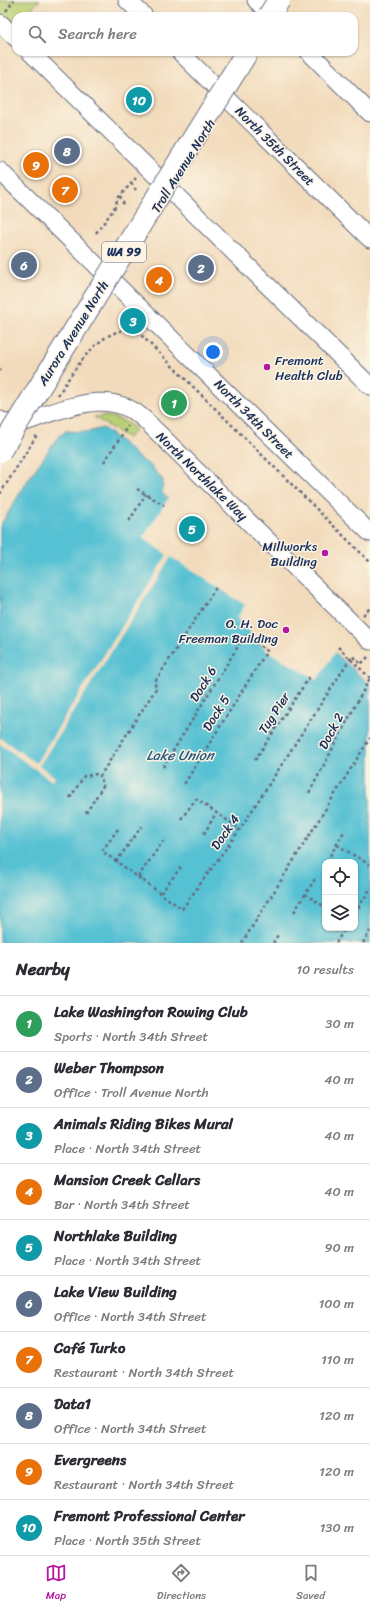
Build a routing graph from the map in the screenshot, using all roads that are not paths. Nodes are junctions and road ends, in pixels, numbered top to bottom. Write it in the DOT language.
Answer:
graph roads {
  1 [pos="127,0"];
  2 [pos="256,0"];
  3 [pos="279,0"];
  4 [pos="287,0"];
  5 [pos="140,12"];
  6 [pos="268,12"];
  7 [pos="272,12"];
  8 [pos="280,12"];
  9 [pos="2,18"];
  10 [pos="12,32"];
  11 [pos="34,56"];
  12 [pos="184,56"];
  13 [pos="245,56"];
  14 [pos="252,56"];
  15 [pos="312,56"];
  16 [pos="226,97"];
  17 [pos="370,113"];
  18 [pos="0,171"];
  19 [pos="169,189"];
  20 [pos="370,239"];
  21 [pos="114,281"];
  22 [pos="370,386"];
  23 [pos="0,420"];
  24 [pos="34,426"];
  25 [pos="0,451"];
  26 [pos="370,533"];
  27 [pos="370,641"];
  1 -- 5 [label="street"];
  2 -- 6 [label="street"];
  3 -- 7 [label="highway, bridge"];
  4 -- 8 [label="street"];
  9 -- 10 [label="street"];
  11 -- 19 [label="street"];
  12 -- 16 [label="street, North 35th Street"];
  13 -- 25 [label="highway, Aurora Avenue North / WA 99, bridge"];
  14 -- 16 [label="street, Troll Avenue North"];
  15 -- 17 [label="street"];
  16 -- 19 [label="street, Troll Avenue North"];
  16 -- 20 [label="street, North 35th Street"];
  18 -- 21 [label="street, North 34th Street"];
  19 -- 21 [label="street, Troll Avenue North"];
  19 -- 22 [label="street"];
  21 -- 24 [label="street, Troll Avenue North"];
  21 -- 26 [label="street, North 34th Street"];
  23 -- 24 [label="street, North Northlake Way"];
  24 -- 27 [label="street, North Northlake Way"];
}
